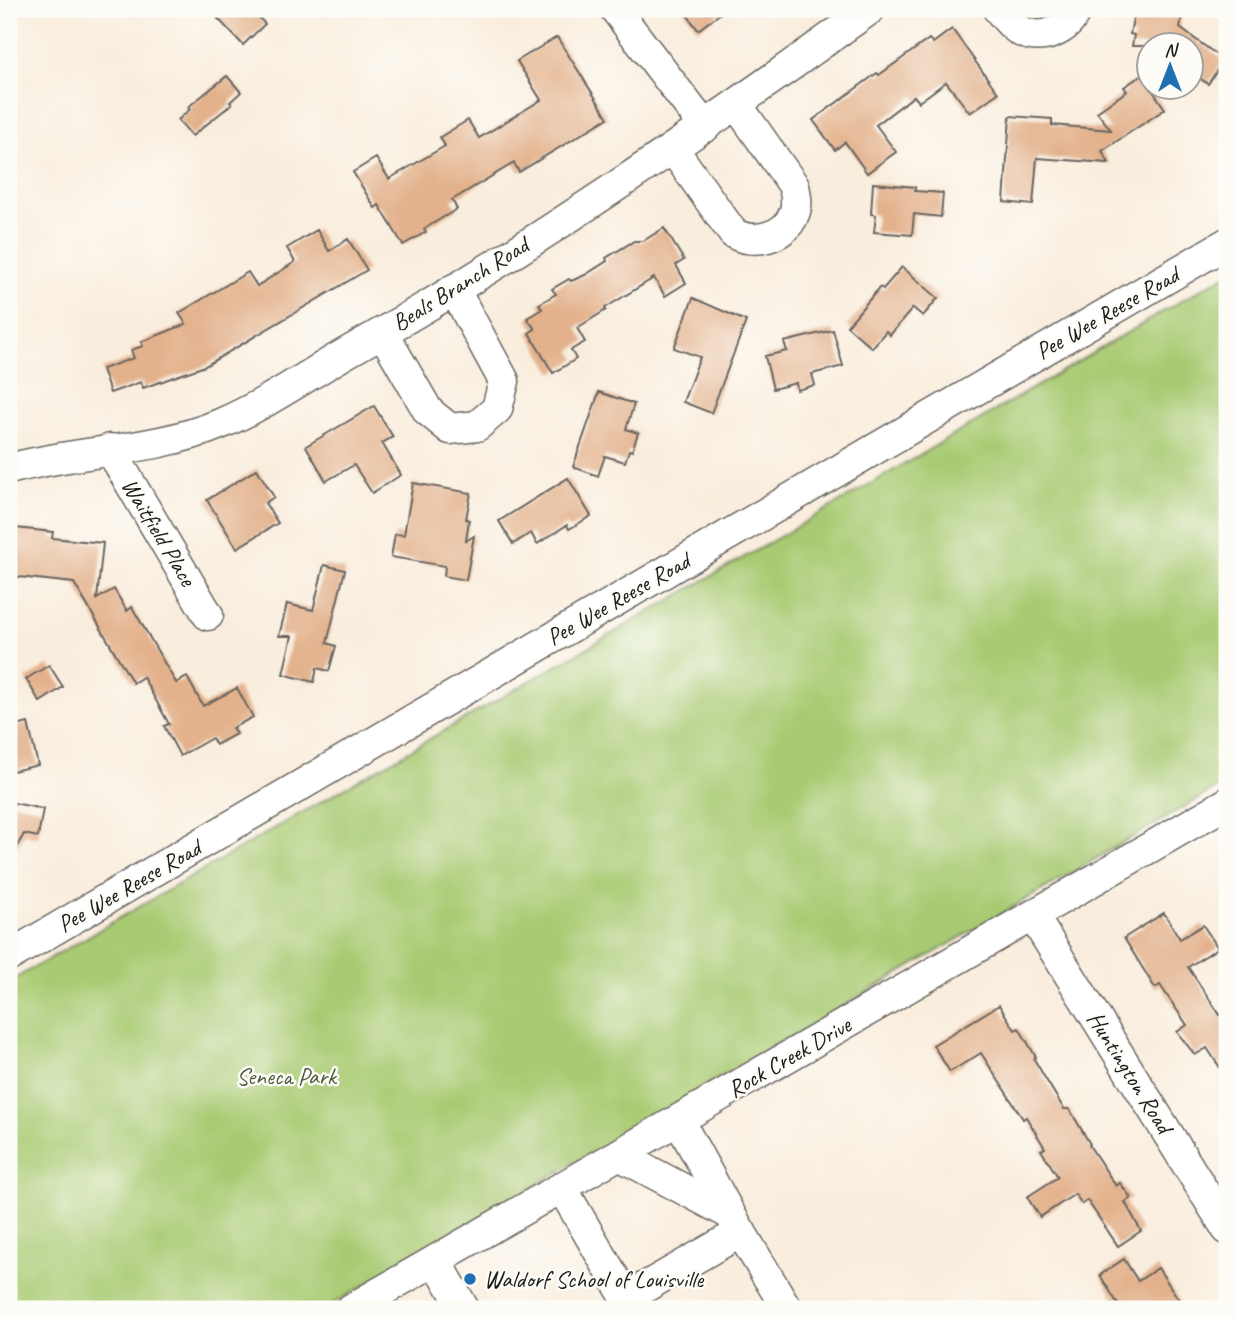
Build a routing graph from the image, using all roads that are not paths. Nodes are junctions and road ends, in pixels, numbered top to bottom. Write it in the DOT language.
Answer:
graph roads {
  1 [pos="615,9"];
  2 [pos="870,9"];
  3 [pos="998,9"];
  4 [pos="1076,9"];
  5 [pos="737,105"];
  6 [pos="705,127"];
  7 [pos="673,149"];
  8 [pos="1227,243"];
  9 [pos="454,289"];
  10 [pos="383,333"];
  11 [pos="110,449"];
  12 [pos="9,469"];
  13 [pos="208,615"];
  14 [pos="1227,803"];
  15 [pos="1033,916"];
  16 [pos="9,956"];
  17 [pos="678,1121"];
  18 [pos="619,1155"];
  19 [pos="562,1188"];
  20 [pos="735,1223"];
  21 [pos="1226,1224"];
  22 [pos="436,1260"];
  23 [pos="618,1304"];
  24 [pos="351,1309"];
  25 [pos="464,1309"];
  26 [pos="787,1309"];
  1 -- 6 [label="street"];
  2 -- 5 [label="street, Beals Branch Road"];
  3 -- 4 [label="street"];
  5 -- 6 [label="street, Beals Branch Road"];
  5 -- 7 [label="street"];
  6 -- 7 [label="street, Beals Branch Road"];
  7 -- 9 [label="street, Beals Branch Road"];
  8 -- 16 [label="street, Pee Wee Reese Road"];
  9 -- 10 [label="street, Beals Branch Road"];
  9 -- 10 [label="street"];
  10 -- 11 [label="street, Beals Branch Road"];
  11 -- 12 [label="street, Beals Branch Road"];
  11 -- 13 [label="street, Waitfield Place"];
  14 -- 15 [label="street, Rock Creek Drive"];
  15 -- 17 [label="street, Rock Creek Drive"];
  15 -- 21 [label="street, Huntington Road"];
  17 -- 18 [label="street, Rock Creek Drive"];
  17 -- 20 [label="street"];
  18 -- 19 [label="street, Rock Creek Drive"];
  18 -- 20 [label="street"];
  19 -- 22 [label="street, Rock Creek Drive"];
  19 -- 23 [label="street"];
  20 -- 23 [label="street"];
  20 -- 26 [label="street"];
  22 -- 24 [label="street, Rock Creek Drive"];
  22 -- 25 [label="street"];
}
